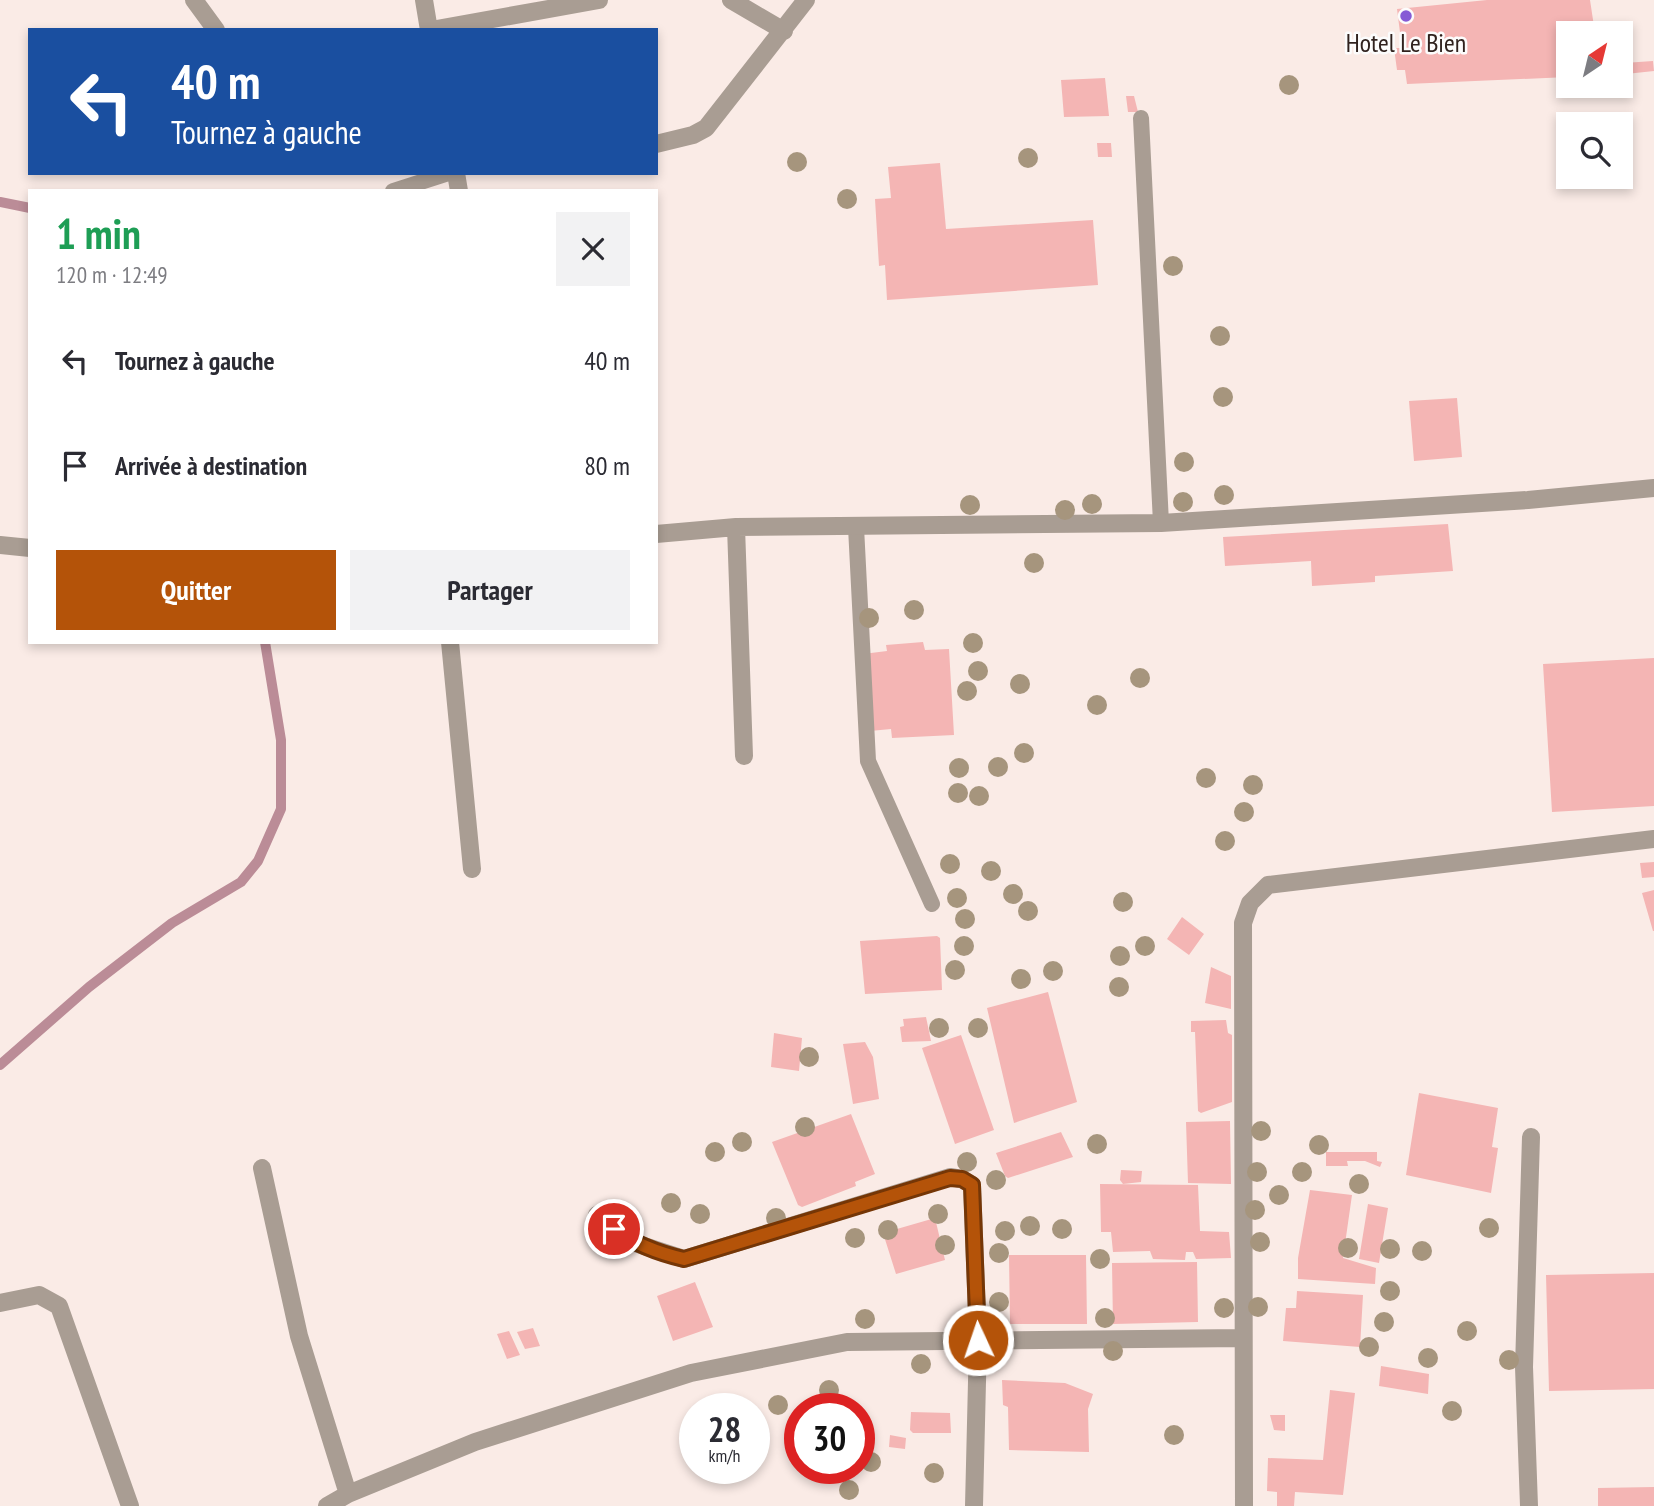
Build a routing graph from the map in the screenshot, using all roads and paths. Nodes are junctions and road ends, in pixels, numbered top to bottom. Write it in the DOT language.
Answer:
graph roads {
  1 [pos="194,0"];
  2 [pos="424,0"];
  3 [pos="599,0"];
  4 [pos="731,0"];
  5 [pos="806,0"];
  6 [pos="215,28"];
  7 [pos="430,28"];
  8 [pos="441,28"];
  9 [pos="785,31"];
  10 [pos="1141,118"];
  11 [pos="658,144"];
  12 [pos="443,175"];
  13 [pos="399,189"];
  14 [pos="1654,488"];
  15 [pos="1161,523"];
  16 [pos="736,527"];
  17 [pos="856,527"];
  18 [pos="658,534"];
  19 [pos="0,545"];
  20 [pos="28,548"];
  21 [pos="450,644"];
  22 [pos="744,756"];
  23 [pos="1654,839"];
  24 [pos="472,869"];
  25 [pos="932,904"];
  26 [pos="1531,1137"];
  27 [pos="262,1168"];
  28 [pos="597,1215"];
  29 [pos="0,1303"];
  30 [pos="1242,1338"];
  31 [pos="978,1340"];
  32 [pos="348,1494"];
  33 [pos="130,1506"];
  34 [pos="327,1506"];
  35 [pos="974,1506"];
  36 [pos="1244,1506"];
  37 [pos="1529,1506"];
  1 -- 6 [label="street"];
  2 -- 7 [label="street"];
  3 -- 8 [label="street"];
  4 -- 9 [label="street"];
  5 -- 9 [label="street"];
  9 -- 11 [label="street"];
  10 -- 15 [label="lane"];
  12 -- 13 [label="lane"];
  14 -- 15 [label="street"];
  15 -- 17 [label="street"];
  16 -- 17 [label="street"];
  16 -- 18 [label="street"];
  16 -- 22 [label="street"];
  17 -- 25 [label="lane"];
  19 -- 20 [label="street"];
  21 -- 24 [label="street"];
  23 -- 30 [label="street"];
  26 -- 37 [label="street"];
  27 -- 32 [label="street"];
  28 -- 31 [label="street"];
  29 -- 33 [label="street"];
  30 -- 31 [label="street"];
  30 -- 36 [label="street"];
  31 -- 32 [label="street"];
  31 -- 35 [label="street"];
  32 -- 34 [label="street"];
}
